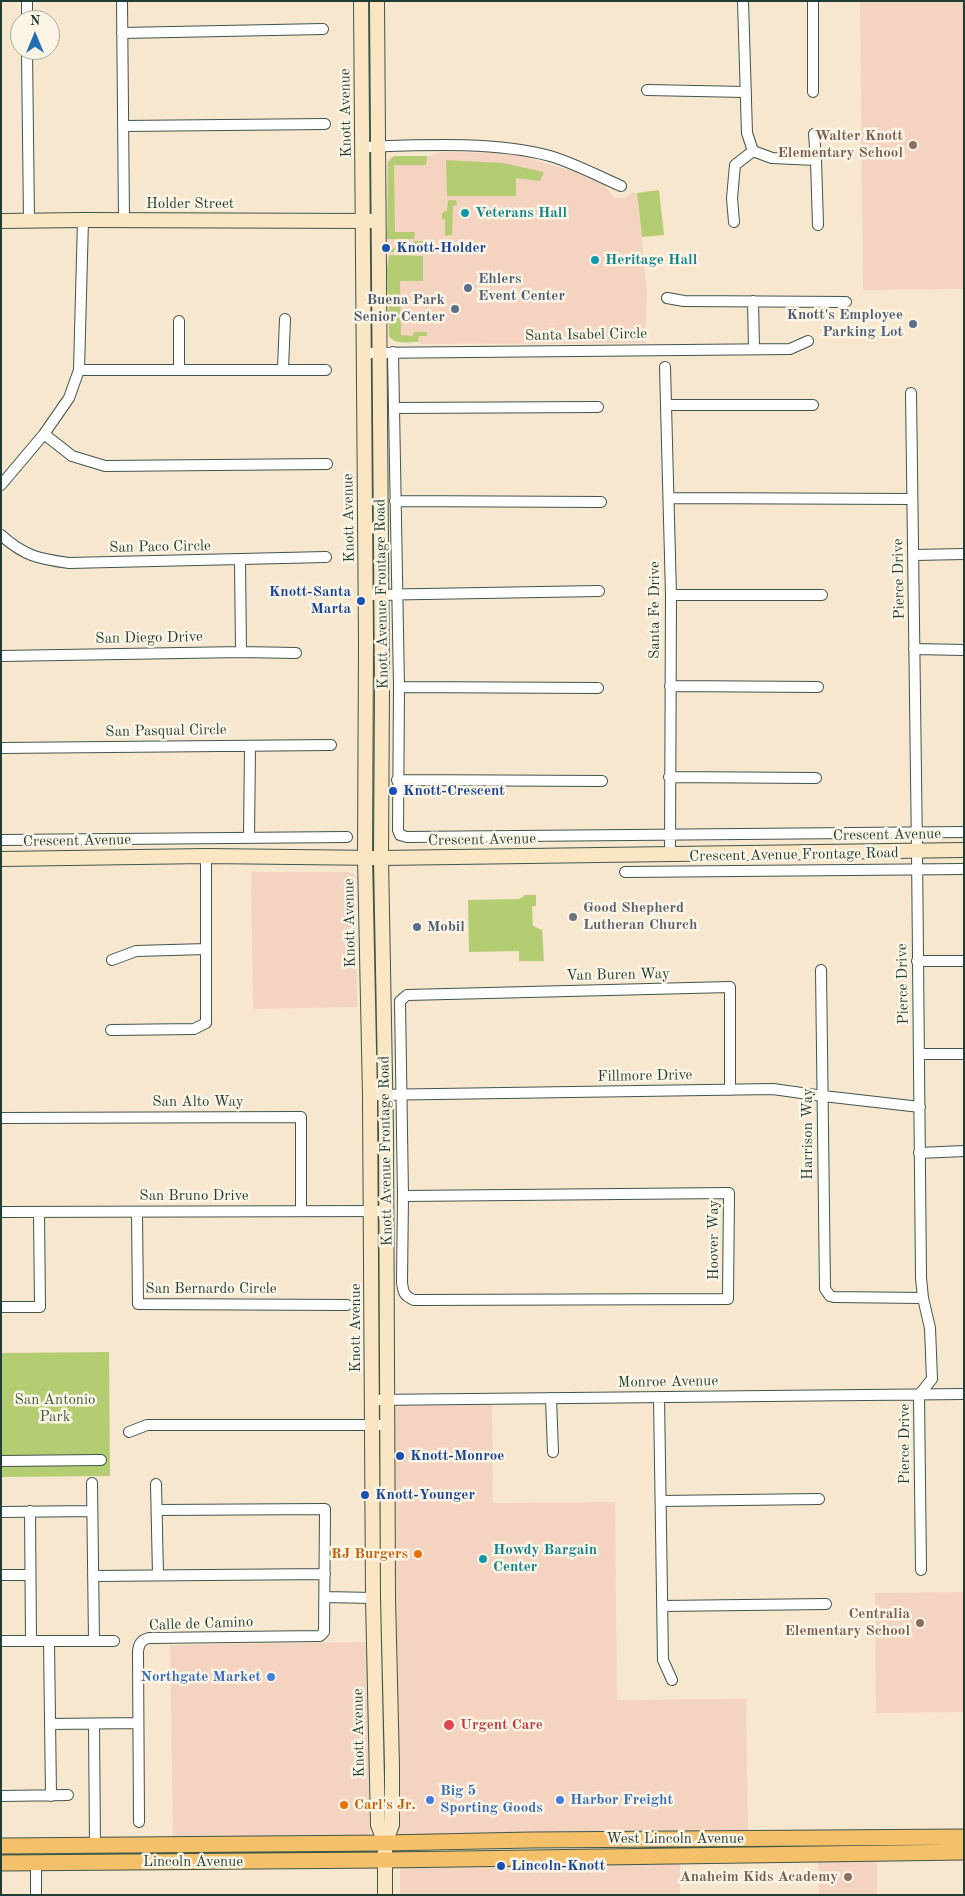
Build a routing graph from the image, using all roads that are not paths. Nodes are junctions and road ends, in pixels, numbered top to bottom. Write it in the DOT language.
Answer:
graph roads {
  1 [pos="122,1"];
  2 [pos="361,1"];
  3 [pos="377,1"];
  4 [pos="743,1"];
  5 [pos="813,1"];
  6 [pos="323,29"];
  7 [pos="122,33"];
  8 [pos="27,60"];
  9 [pos="647,90"];
  10 [pos="746,92"];
  11 [pos="813,92"];
  12 [pos="326,124"];
  13 [pos="124,126"];
  14 [pos="814,134"];
  15 [pos="378,146"];
  16 [pos="364,147"];
  17 [pos="753,151"];
  18 [pos="816,160"];
  19 [pos="621,186"];
  20 [pos="83,220"];
  21 [pos="124,220"];
  22 [pos="364,220"];
  23 [pos="378,220"];
  24 [pos="1,221"];
  25 [pos="29,221"];
  26 [pos="734,222"];
  27 [pos="818,225"];
  28 [pos="667,298"];
  29 [pos="753,300"];
  30 [pos="846,302"];
  31 [pos="285,319"];
  32 [pos="179,322"];
  33 [pos="808,341"];
  34 [pos="754,349"];
  35 [pos="386,352"];
  36 [pos="364,353"];
  37 [pos="665,366"];
  38 [pos="179,369"];
  39 [pos="284,369"];
  40 [pos="79,370"];
  41 [pos="326,370"];
  42 [pos="911,393"];
  43 [pos="666,405"];
  44 [pos="813,405"];
  45 [pos="598,407"];
  46 [pos="394,408"];
  47 [pos="44,434"];
  48 [pos="327,464"];
  49 [pos="1,485"];
  50 [pos="669,498"];
  51 [pos="912,499"];
  52 [pos="395,502"];
  53 [pos="601,502"];
  54 [pos="1,535"];
  55 [pos="964,554"];
  56 [pos="914,555"];
  57 [pos="326,558"];
  58 [pos="240,560"];
  59 [pos="599,591"];
  60 [pos="397,594"];
  61 [pos="822,594"];
  62 [pos="366,595"];
  63 [pos="381,595"];
  64 [pos="671,595"];
  65 [pos="914,649"];
  66 [pos="964,650"];
  67 [pos="241,652"];
  68 [pos="296,653"];
  69 [pos="1,656"];
  70 [pos="670,686"];
  71 [pos="818,686"];
  72 [pos="398,687"];
  73 [pos="598,688"];
  74 [pos="331,745"];
  75 [pos="250,746"];
  76 [pos="1,748"];
  77 [pos="669,778"];
  78 [pos="816,778"];
  79 [pos="397,780"];
  80 [pos="602,781"];
  81 [pos="917,832"];
  82 [pos="964,832"];
  83 [pos="400,835"];
  84 [pos="670,835"];
  85 [pos="347,837"];
  86 [pos="249,838"];
  87 [pos="1,840"];
  88 [pos="964,850"];
  89 [pos="917,851"];
  90 [pos="670,853"];
  91 [pos="206,856"];
  92 [pos="1,858"];
  93 [pos="365,858"];
  94 [pos="381,858"];
  95 [pos="917,869"];
  96 [pos="964,869"];
  97 [pos="625,872"];
  98 [pos="206,949"];
  99 [pos="112,960"];
  100 [pos="917,961"];
  101 [pos="964,961"];
  102 [pos="821,970"];
  103 [pos="403,996"];
  104 [pos="368,1000"];
  105 [pos="384,1000"];
  106 [pos="111,1030"];
  107 [pos="919,1054"];
  108 [pos="964,1054"];
  109 [pos="730,1090"];
  110 [pos="370,1095"];
  111 [pos="386,1095"];
  112 [pos="400,1095"];
  113 [pos="823,1096"];
  114 [pos="920,1106"];
  115 [pos="1,1118"];
  116 [pos="964,1151"];
  117 [pos="919,1152"];
  118 [pos="403,1196"];
  119 [pos="300,1211"];
  120 [pos="371,1211"];
  121 [pos="387,1211"];
  122 [pos="1,1212"];
  123 [pos="39,1212"];
  124 [pos="137,1212"];
  125 [pos="922,1298"];
  126 [pos="414,1300"];
  127 [pos="347,1305"];
  128 [pos="1,1307"];
  129 [pos="964,1394"];
  130 [pos="919,1395"];
  131 [pos="660,1397"];
  132 [pos="551,1398"];
  133 [pos="372,1400"];
  134 [pos="387,1400"];
  135 [pos="372,1424"];
  136 [pos="388,1425"];
  137 [pos="129,1432"];
  138 [pos="552,1452"];
  139 [pos="101,1460"];
  140 [pos="1,1461"];
  141 [pos="92,1483"];
  142 [pos="156,1484"];
  143 [pos="819,1499"];
  144 [pos="661,1501"];
  145 [pos="157,1510"];
  146 [pos="30,1511"];
  147 [pos="92,1511"];
  148 [pos="1,1512"];
  149 [pos="921,1570"];
  150 [pos="325,1574"];
  151 [pos="1,1575"];
  152 [pos="30,1575"];
  153 [pos="158,1575"];
  154 [pos="93,1576"];
  155 [pos="325,1596"];
  156 [pos="373,1598"];
  157 [pos="388,1598"];
  158 [pos="826,1604"];
  159 [pos="662,1606"];
  160 [pos="31,1641"];
  161 [pos="49,1641"];
  162 [pos="94,1641"];
  163 [pos="114,1641"];
  164 [pos="1,1642"];
  165 [pos="672,1680"];
  166 [pos="138,1723"];
  167 [pos="51,1724"];
  168 [pos="94,1724"];
  169 [pos="68,1795"];
  170 [pos="1,1796"];
  171 [pos="51,1796"];
  172 [pos="139,1822"];
  173 [pos="964,1837"];
  174 [pos="385,1844"];
  175 [pos="96,1845"];
  176 [pos="1,1846"];
  177 [pos="964,1852"];
  178 [pos="385,1860"];
  179 [pos="1,1863"];
  180 [pos="36,1864"];
  181 [pos="36,1895"];
  182 [pos="385,1895"];
  1 -- 7 [label="street"];
  2 -- 16 [label="main road, Knott Avenue"];
  3 -- 15 [label="main road, Knott Avenue"];
  4 -- 10 [label="street"];
  5 -- 11 [label="street"];
  6 -- 7 [label="street"];
  7 -- 13 [label="street"];
  8 -- 25 [label="street"];
  9 -- 10 [label="street"];
  10 -- 17 [label="street"];
  12 -- 13 [label="street"];
  13 -- 21 [label="street"];
  14 -- 18 [label="street"];
  15 -- 16 [label="street"];
  15 -- 19 [label="street"];
  15 -- 23 [label="main road, Knott Avenue"];
  16 -- 22 [label="main road, Knott Avenue"];
  17 -- 18 [label="street"];
  17 -- 26 [label="street"];
  18 -- 27 [label="street"];
  20 -- 21 [label="main road, Holder Street"];
  20 -- 25 [label="main road, Holder Street"];
  20 -- 40 [label="street"];
  21 -- 22 [label="main road, Holder Street"];
  22 -- 23 [label="main road, Holder Street"];
  22 -- 36 [label="main road, Knott Avenue"];
  23 -- 35 [label="main road, Knott Avenue"];
  24 -- 25 [label="main road, Holder Street"];
  28 -- 29 [label="street"];
  29 -- 30 [label="street"];
  29 -- 34 [label="street"];
  31 -- 39 [label="street"];
  32 -- 38 [label="street"];
  33 -- 34 [label="street, Santa Isabel Circle"];
  34 -- 35 [label="street, Santa Isabel Circle"];
  35 -- 36 [label="street, Santa Isabel Circle"];
  35 -- 46 [label="street, Knott Avenue Frontage Road"];
  35 -- 63 [label="main road, Knott Avenue"];
  36 -- 62 [label="main road, Knott Avenue"];
  37 -- 43 [label="street, Santa Fe Drive"];
  38 -- 39 [label="street"];
  38 -- 40 [label="street"];
  39 -- 41 [label="street"];
  40 -- 47 [label="street"];
  42 -- 51 [label="street, Pierce Drive"];
  43 -- 44 [label="street"];
  43 -- 50 [label="street, Santa Fe Drive"];
  45 -- 46 [label="street"];
  46 -- 52 [label="street, Knott Avenue Frontage Road"];
  47 -- 48 [label="street"];
  47 -- 49 [label="street"];
  50 -- 51 [label="street"];
  50 -- 64 [label="street, Santa Fe Drive"];
  51 -- 56 [label="street, Pierce Drive"];
  52 -- 53 [label="street"];
  52 -- 60 [label="street, Knott Avenue Frontage Road"];
  54 -- 58 [label="street, San Paco Circle"];
  55 -- 56 [label="street"];
  56 -- 65 [label="street, Pierce Drive"];
  57 -- 58 [label="street, San Paco Circle"];
  58 -- 67 [label="street"];
  59 -- 60 [label="street"];
  60 -- 63 [label="street"];
  60 -- 72 [label="street, Knott Avenue Frontage Road"];
  61 -- 64 [label="street"];
  62 -- 63 [label="street"];
  62 -- 93 [label="main road, Knott Avenue"];
  63 -- 94 [label="main road, Knott Avenue"];
  64 -- 70 [label="street, Santa Fe Drive"];
  65 -- 66 [label="street"];
  65 -- 81 [label="street, Pierce Drive"];
  67 -- 68 [label="street, San Diego Drive"];
  67 -- 69 [label="street, San Diego Drive"];
  70 -- 71 [label="street"];
  70 -- 77 [label="street, Santa Fe Drive"];
  72 -- 73 [label="street"];
  72 -- 79 [label="street, Knott Avenue Frontage Road"];
  74 -- 75 [label="street, San Pasqual Circle"];
  75 -- 76 [label="street, San Pasqual Circle"];
  75 -- 86 [label="street"];
  77 -- 78 [label="street"];
  77 -- 84 [label="street, Santa Fe Drive"];
  79 -- 80 [label="street"];
  79 -- 83 [label="street, Knott Avenue Frontage Road"];
  81 -- 82 [label="street, Crescent Avenue"];
  81 -- 84 [label="street, Crescent Avenue"];
  81 -- 89 [label="street, Pierce Drive"];
  83 -- 84 [label="street, Crescent Avenue"];
  84 -- 90 [label="street, Santa Fe Drive"];
  85 -- 86 [label="street"];
  86 -- 87 [label="street"];
  88 -- 89 [label="main road, Crescent Avenue"];
  89 -- 90 [label="main road, Crescent Avenue"];
  89 -- 95 [label="street, Pierce Drive"];
  90 -- 94 [label="main road, Crescent Avenue"];
  91 -- 92 [label="main road, Crescent Avenue"];
  91 -- 93 [label="main road, Crescent Avenue"];
  91 -- 98 [label="street"];
  93 -- 94 [label="main road, Crescent Avenue"];
  93 -- 104 [label="main road, Knott Avenue"];
  94 -- 105 [label="main road, Knott Avenue"];
  95 -- 96 [label="street, Crescent Avenue Frontage Road"];
  95 -- 97 [label="street, Crescent Avenue Frontage Road"];
  95 -- 100 [label="street, Pierce Drive"];
  98 -- 99 [label="street"];
  98 -- 106 [label="street"];
  100 -- 101 [label="street"];
  100 -- 107 [label="street, Pierce Drive"];
  102 -- 113 [label="street, Harrison Way"];
  103 -- 109 [label="street, Van Buren Way"];
  103 -- 112 [label="street, Knott Avenue Frontage Road"];
  104 -- 105 [label="main road"];
  104 -- 110 [label="main road, Knott Avenue"];
  105 -- 111 [label="main road, Knott Avenue"];
  107 -- 108 [label="street"];
  107 -- 114 [label="street, Pierce Drive"];
  109 -- 112 [label="street, Fillmore Drive"];
  109 -- 113 [label="street, Fillmore Drive"];
  110 -- 111 [label="street, Fillmore Drive"];
  110 -- 120 [label="main road, Knott Avenue"];
  111 -- 112 [label="street, Fillmore Drive"];
  111 -- 121 [label="main road, Knott Avenue"];
  112 -- 118 [label="street, Knott Avenue Frontage Road"];
  113 -- 114 [label="street, Fillmore Drive"];
  113 -- 125 [label="street, Harrison Way"];
  114 -- 117 [label="street, Pierce Drive"];
  115 -- 119 [label="street, San Alto Way"];
  116 -- 117 [label="street"];
  117 -- 125 [label="street, Pierce Drive"];
  118 -- 126 [label="street, Knott Avenue Frontage Road"];
  118 -- 126 [label="street, Hoover Way"];
  119 -- 120 [label="street, San Bruno Drive"];
  119 -- 124 [label="street, San Bruno Drive"];
  120 -- 121 [label="street, San Bruno Drive"];
  120 -- 133 [label="main road, Knott Avenue"];
  121 -- 134 [label="main road, Knott Avenue"];
  122 -- 123 [label="street, San Bruno Drive"];
  123 -- 124 [label="street, San Bruno Drive"];
  123 -- 128 [label="street"];
  124 -- 127 [label="street, San Bernardo Circle"];
  125 -- 130 [label="street, Pierce Drive"];
  129 -- 130 [label="street, Monroe Avenue"];
  130 -- 131 [label="street, Monroe Avenue"];
  130 -- 149 [label="street, Pierce Drive"];
  131 -- 132 [label="street, Monroe Avenue"];
  131 -- 144 [label="street"];
  132 -- 134 [label="street, Monroe Avenue"];
  132 -- 138 [label="street"];
  133 -- 134 [label="street, Monroe Avenue"];
  133 -- 135 [label="main road, Knott Avenue"];
  134 -- 136 [label="main road, Knott Avenue"];
  135 -- 136 [label="street"];
  135 -- 137 [label="street"];
  135 -- 156 [label="main road, Knott Avenue"];
  136 -- 157 [label="main road, Knott Avenue"];
  139 -- 140 [label="street"];
  141 -- 147 [label="street"];
  142 -- 145 [label="street"];
  143 -- 144 [label="street"];
  144 -- 159 [label="street"];
  145 -- 150 [label="street"];
  145 -- 153 [label="street"];
  146 -- 147 [label="street"];
  146 -- 148 [label="street"];
  146 -- 152 [label="street"];
  147 -- 154 [label="street"];
  150 -- 153 [label="street"];
  150 -- 155 [label="street"];
  151 -- 152 [label="street"];
  152 -- 160 [label="street"];
  153 -- 154 [label="street"];
  154 -- 162 [label="street"];
  155 -- 156 [label="street"];
  155 -- 166 [label="street, Calle de Camino"];
  156 -- 157 [label="main road"];
  156 -- 174 [label="main road, Knott Avenue"];
  157 -- 174 [label="main road, Knott Avenue"];
  158 -- 159 [label="street"];
  159 -- 165 [label="street"];
  160 -- 161 [label="street"];
  160 -- 164 [label="street"];
  161 -- 162 [label="street"];
  161 -- 167 [label="street"];
  162 -- 163 [label="street"];
  166 -- 168 [label="street"];
  166 -- 172 [label="street, Calle de Camino"];
  167 -- 168 [label="street"];
  167 -- 171 [label="street"];
  168 -- 175 [label="street"];
  169 -- 171 [label="street"];
  170 -- 171 [label="street"];
  173 -- 174 [label="main road, West Lincoln Avenue"];
  174 -- 175 [label="main road, Lincoln Avenue"];
  174 -- 178 [label="main road, Knott Avenue"];
  175 -- 176 [label="main road, Lincoln Avenue"];
  177 -- 178 [label="main road, West Lincoln Avenue"];
  178 -- 180 [label="main road, Lincoln Avenue"];
  178 -- 182 [label="main road, Knott Avenue"];
  179 -- 180 [label="main road, Lincoln Avenue"];
  180 -- 181 [label="street"];
}
